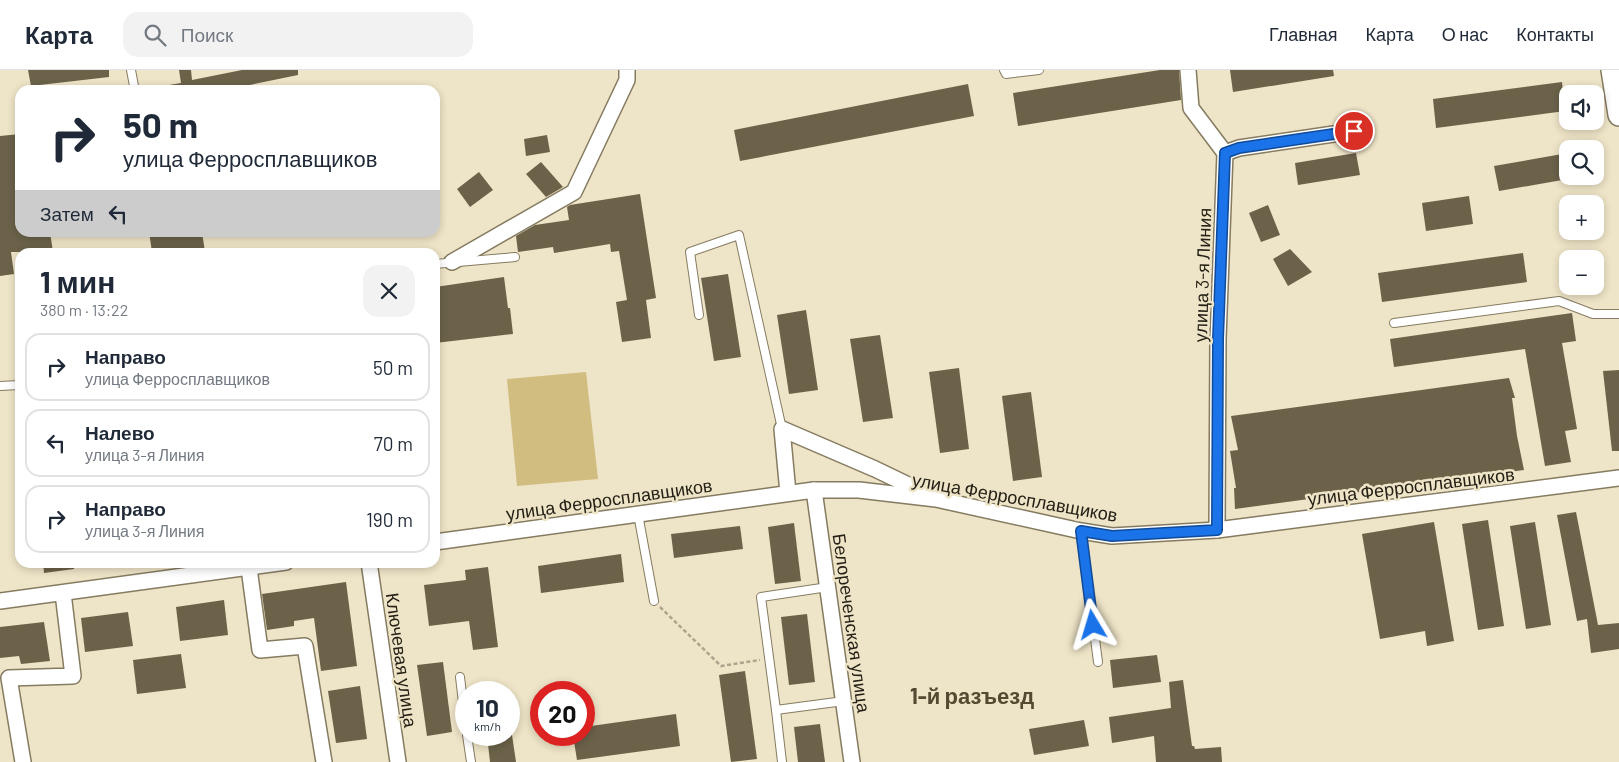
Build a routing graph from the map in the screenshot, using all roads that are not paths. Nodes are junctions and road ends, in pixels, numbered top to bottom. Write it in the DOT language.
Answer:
graph roads {
  1 [pos="131,70"];
  2 [pos="627,70"];
  3 [pos="1004,70"];
  4 [pos="1039,70"];
  5 [pos="1188,70"];
  6 [pos="1615,71"];
  7 [pos="134,85"];
  8 [pos="1619,115"];
  9 [pos="1354,131"];
  10 [pos="1225,153"];
  11 [pos="515,257"];
  12 [pos="452,262"];
  13 [pos="440,263"];
  14 [pos="1619,314"];
  15 [pos="699,315"];
  16 [pos="1394,323"];
  17 [pos="15,385"];
  18 [pos="0,386"];
  19 [pos="782,429"];
  20 [pos="1619,478"];
  21 [pos="814,490"];
  22 [pos="788,494"];
  23 [pos="936,499"];
  24 [pos="638,514"];
  25 [pos="1217,530"];
  26 [pos="1081,531"];
  27 [pos="440,541"];
  28 [pos="249,568"];
  29 [pos="370,568"];
  30 [pos="828,587"];
  31 [pos="63,593"];
  32 [pos="0,601"];
  33 [pos="654,601"];
  34 [pos="1098,662"];
  35 [pos="460,677"];
  36 [pos="460,681"];
  37 [pos="844,701"];
  38 [pos="776,710"];
  39 [pos="469,746"];
  40 [pos="23,762"];
  41 [pos="324,762"];
  42 [pos="398,762"];
  43 [pos="471,762"];
  44 [pos="782,762"];
  45 [pos="852,762"];
  1 -- 7 [label="lane"];
  2 -- 12 [label="street"];
  3 -- 4 [label="lane"];
  5 -- 10 [label="street"];
  6 -- 8 [label="street"];
  9 -- 10 [label="street"];
  10 -- 25 [label="street, улица 3-я Линия"];
  11 -- 12 [label="lane"];
  12 -- 13 [label="lane"];
  14 -- 16 [label="lane"];
  15 -- 19 [label="lane"];
  17 -- 18 [label="lane"];
  19 -- 22 [label="street"];
  19 -- 23 [label="street"];
  20 -- 25 [label="street, улица Ферросплавщиков"];
  21 -- 22 [label="street, улица Ферросплавщиков"];
  21 -- 23 [label="street, улица Ферросплавщиков"];
  21 -- 30 [label="street, Белореченская улица"];
  22 -- 24 [label="street, улица Ферросплавщиков"];
  23 -- 26 [label="street, улица Ферросплавщиков"];
  24 -- 27 [label="street, улица Ферросплавщиков"];
  24 -- 33 [label="lane"];
  25 -- 26 [label="street, улица Ферросплавщиков"];
  26 -- 34 [label="lane"];
  28 -- 31 [label="street"];
  28 -- 41 [label="street"];
  29 -- 42 [label="street, Ключевая улица"];
  30 -- 37 [label="street, Белореченская улица"];
  30 -- 38 [label="lane"];
  31 -- 32 [label="street"];
  31 -- 40 [label="street"];
  35 -- 36 [label="lane"];
  37 -- 38 [label="lane"];
  37 -- 45 [label="street, Белореченская улица"];
  38 -- 44 [label="lane"];
  39 -- 43 [label="lane"];
}
